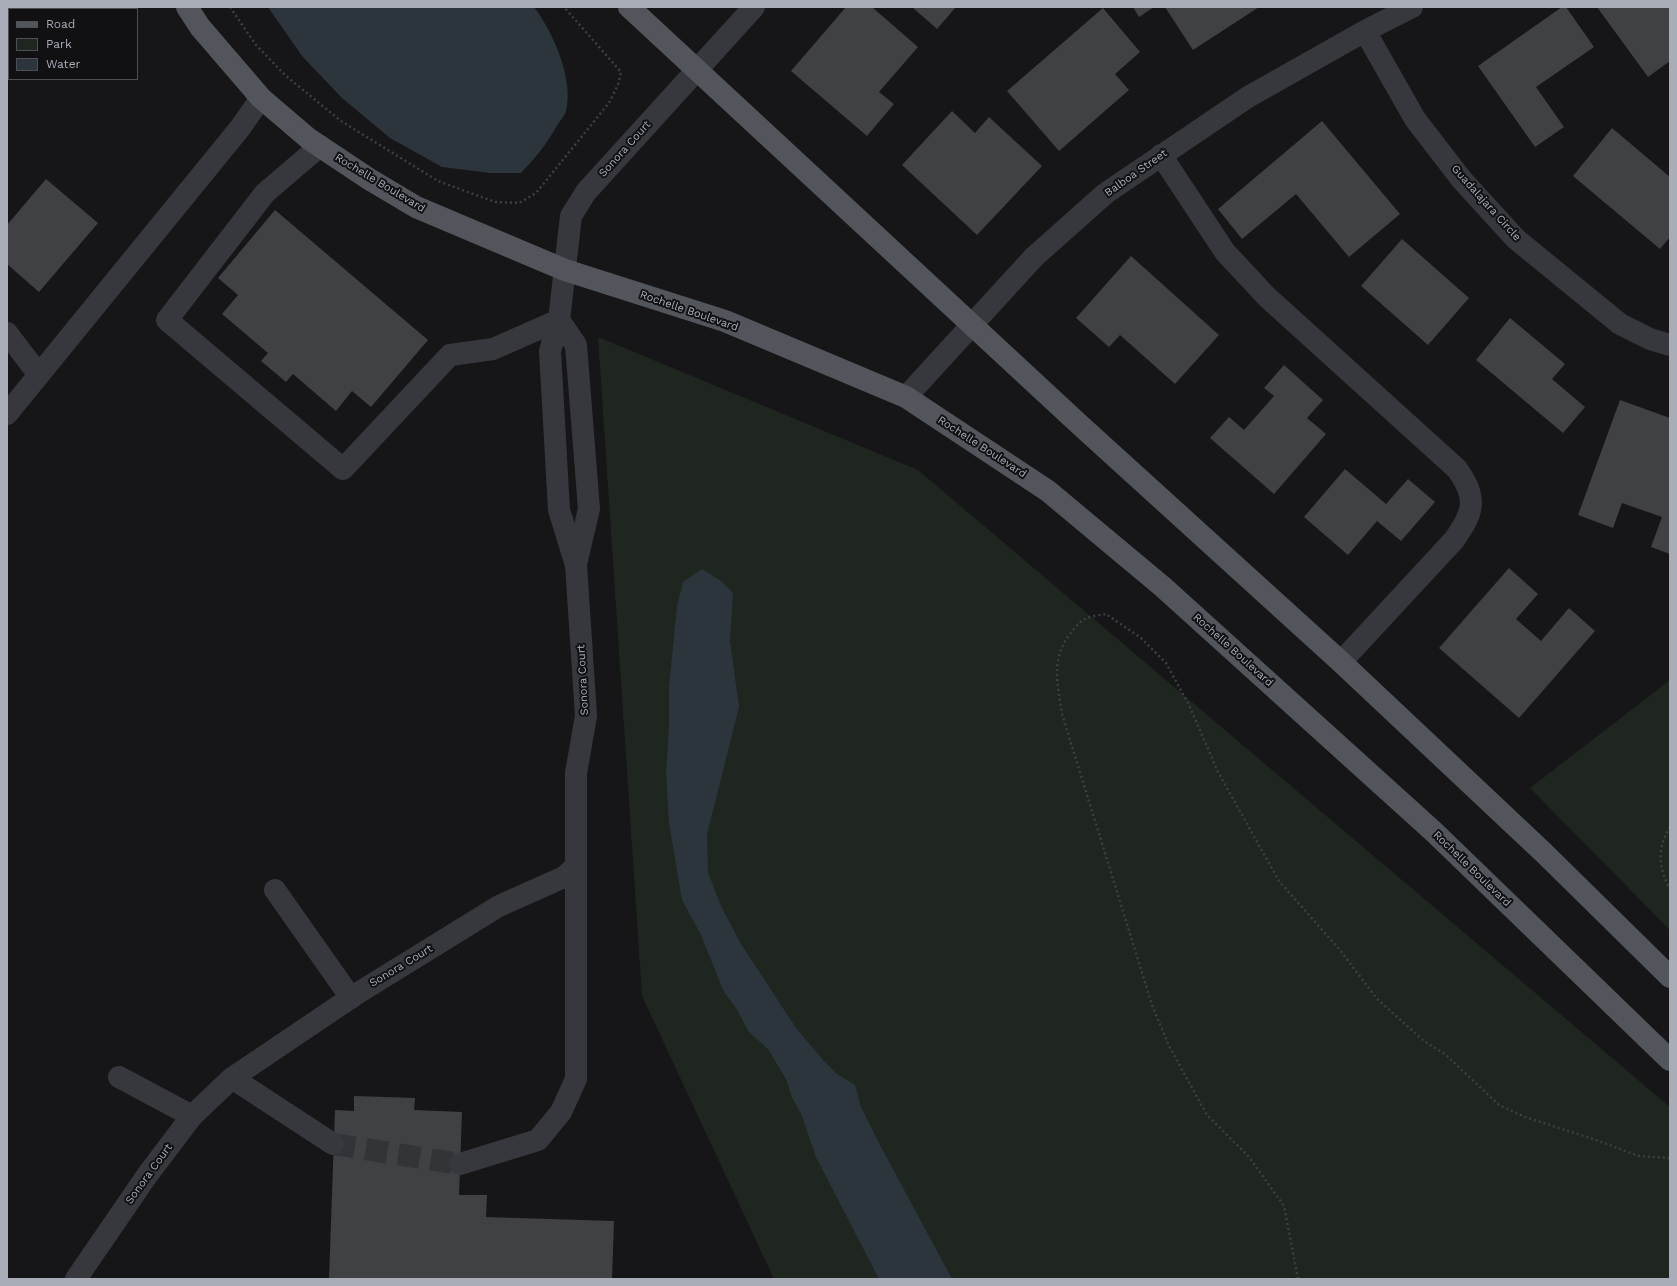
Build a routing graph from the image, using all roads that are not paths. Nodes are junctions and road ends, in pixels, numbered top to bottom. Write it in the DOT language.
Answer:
graph roads {
  1 [pos="188,7"];
  2 [pos="629,7"];
  3 [pos="754,7"];
  4 [pos="1412,7"];
  5 [pos="1365,31"];
  6 [pos="697,70"];
  7 [pos="261,98"];
  8 [pos="320,146"];
  9 [pos="1161,155"];
  10 [pos="565,270"];
  11 [pos="559,320"];
  12 [pos="971,324"];
  13 [pos="7,333"];
  14 [pos="1670,345"];
  15 [pos="39,375"];
  16 [pos="906,397"];
  17 [pos="7,414"];
  18 [pos="576,565"];
  19 [pos="1341,662"];
  20 [pos="576,866"];
  21 [pos="275,890"];
  22 [pos="1670,977"];
  23 [pos="351,998"];
  24 [pos="1670,1060"];
  25 [pos="119,1077"];
  26 [pos="232,1078"];
  27 [pos="192,1116"];
  28 [pos="333,1144"];
  29 [pos="460,1164"];
  30 [pos="76,1279"];
  1 -- 7 [label="main road, Rochelle Boulevard"];
  2 -- 6 [label="main road"];
  3 -- 6 [label="street, Sonora Court"];
  4 -- 5 [label="street, Balboa Street"];
  5 -- 9 [label="street, Balboa Street"];
  5 -- 14 [label="street, Guadalajara Circle"];
  6 -- 10 [label="street, Sonora Court"];
  6 -- 12 [label="main road"];
  7 -- 8 [label="main road, Rochelle Boulevard"];
  7 -- 15 [label="street"];
  8 -- 10 [label="main road, Rochelle Boulevard"];
  8 -- 11 [label="street"];
  9 -- 12 [label="street, Balboa Street"];
  9 -- 19 [label="street"];
  10 -- 11 [label="street, Sonora Court"];
  10 -- 16 [label="main road, Rochelle Boulevard"];
  11 -- 18 [label="street, Sonora Court"];
  11 -- 18 [label="street, Sonora Court"];
  12 -- 16 [label="street, Balboa Street"];
  12 -- 19 [label="main road"];
  13 -- 15 [label="street"];
  15 -- 17 [label="street"];
  16 -- 24 [label="main road, Rochelle Boulevard"];
  18 -- 20 [label="street, Sonora Court"];
  19 -- 22 [label="main road"];
  20 -- 23 [label="street, Sonora Court"];
  20 -- 29 [label="street, Sonora Court"];
  21 -- 23 [label="street"];
  23 -- 26 [label="street, Sonora Court"];
  25 -- 27 [label="street"];
  26 -- 27 [label="street, Sonora Court"];
  26 -- 28 [label="street"];
  27 -- 30 [label="street, Sonora Court"];
}
